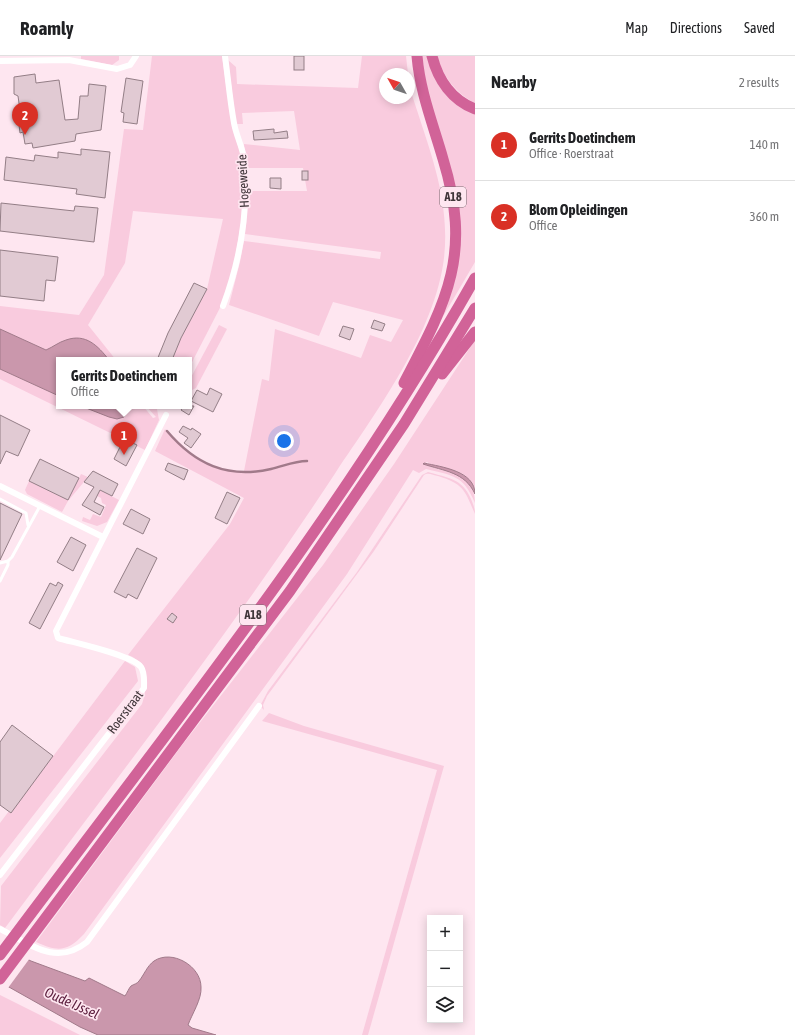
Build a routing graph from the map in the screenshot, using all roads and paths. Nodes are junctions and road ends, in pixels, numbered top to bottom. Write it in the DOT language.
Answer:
graph roads {
  1 [pos="136,56"];
  2 [pos="225,56"];
  3 [pos="417,56"];
  4 [pos="432,56"];
  5 [pos="0,61"];
  6 [pos="475,109"];
  7 [pos="475,278"];
  8 [pos="223,306"];
  9 [pos="475,308"];
  10 [pos="475,332"];
  11 [pos="166,415"];
  12 [pos="404,424"];
  13 [pos="367,452"];
  14 [pos="0,486"];
  15 [pos="0,499"];
  16 [pos="40,506"];
  17 [pos="28,525"];
  18 [pos="104,537"];
  19 [pos="8,561"];
  20 [pos="0,563"];
  21 [pos="0,581"];
  22 [pos="259,706"];
  23 [pos="0,876"];
  24 [pos="0,929"];
  25 [pos="0,955"];
  26 [pos="0,979"];
  1 -- 5 [label="street"];
  2 -- 8 [label="street, Hogeweide"];
  3 -- 13 [label="highway, A18"];
  4 -- 6 [label="highway"];
  7 -- 13 [label="highway, A18"];
  9 -- 12 [label="highway, A18"];
  10 -- 12 [label="highway, A18"];
  11 -- 18 [label="street, Roerstraat"];
  12 -- 26 [label="highway, A18"];
  13 -- 25 [label="highway, A18"];
  14 -- 16 [label="street"];
  15 -- 17 [label="lane"];
  16 -- 17 [label="lane"];
  16 -- 18 [label="street"];
  17 -- 19 [label="lane"];
  18 -- 23 [label="street, Roerstraat"];
  19 -- 20 [label="lane"];
  19 -- 21 [label="lane"];
  22 -- 24 [label="street"];
}
